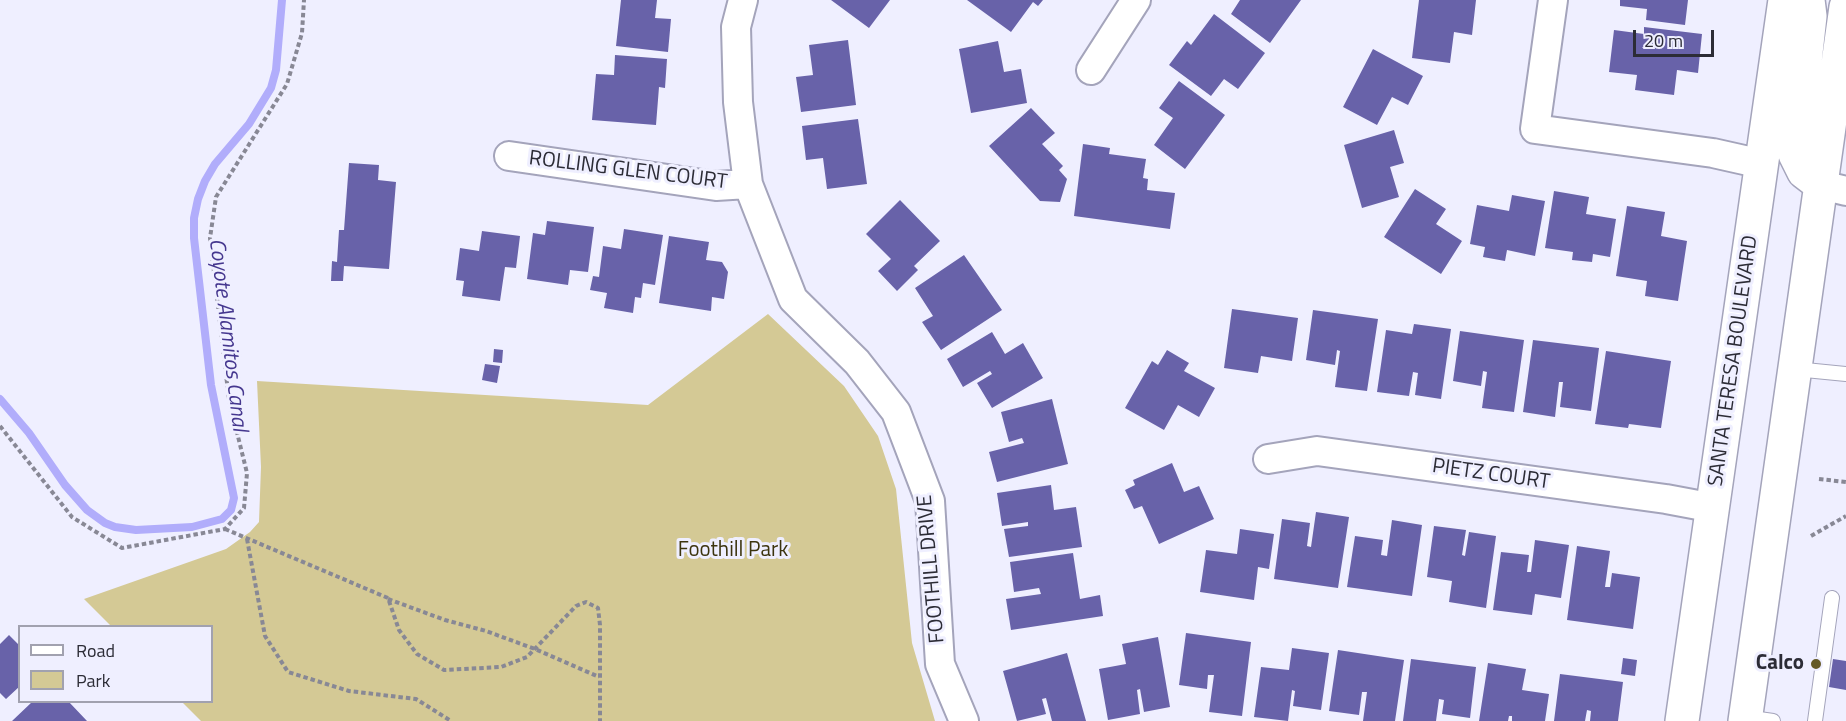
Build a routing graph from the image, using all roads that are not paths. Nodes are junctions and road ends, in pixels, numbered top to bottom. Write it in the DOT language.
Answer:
graph roads {
  1 [pos="743,0"];
  2 [pos="1136,0"];
  3 [pos="1553,0"];
  4 [pos="1785,0"];
  5 [pos="1808,0"];
  6 [pos="1846,7"];
  7 [pos="1091,70"];
  8 [pos="508,156"];
  9 [pos="1762,164"];
  10 [pos="748,184"];
  11 [pos="1834,188"];
  12 [pos="1795,369"];
  13 [pos="1846,375"];
  14 [pos="1268,459"];
  15 [pos="1714,508"];
  16 [pos="1832,598"];
  17 [pos="1754,720"];
  18 [pos="964,721"];
  19 [pos="1682,721"];
  20 [pos="1815,721"];
  1 -- 10 [label="street, FOOTHILL DRIVE"];
  2 -- 7 [label="street"];
  3 -- 9 [label="street"];
  4 -- 9 [label="main road, SANTA TERESA BOULEVARD"];
  5 -- 11 [label="main road"];
  6 -- 11 [label="main road"];
  8 -- 10 [label="street, ROLLING GLEN COURT"];
  9 -- 15 [label="main road, SANTA TERESA BOULEVARD"];
  10 -- 18 [label="street, FOOTHILL DRIVE"];
  11 -- 12 [label="main road"];
  12 -- 13 [label="lane"];
  12 -- 17 [label="main road"];
  14 -- 15 [label="street, PIETZ COURT"];
  15 -- 19 [label="main road, SANTA TERESA BOULEVARD"];
  16 -- 20 [label="lane"];
}
